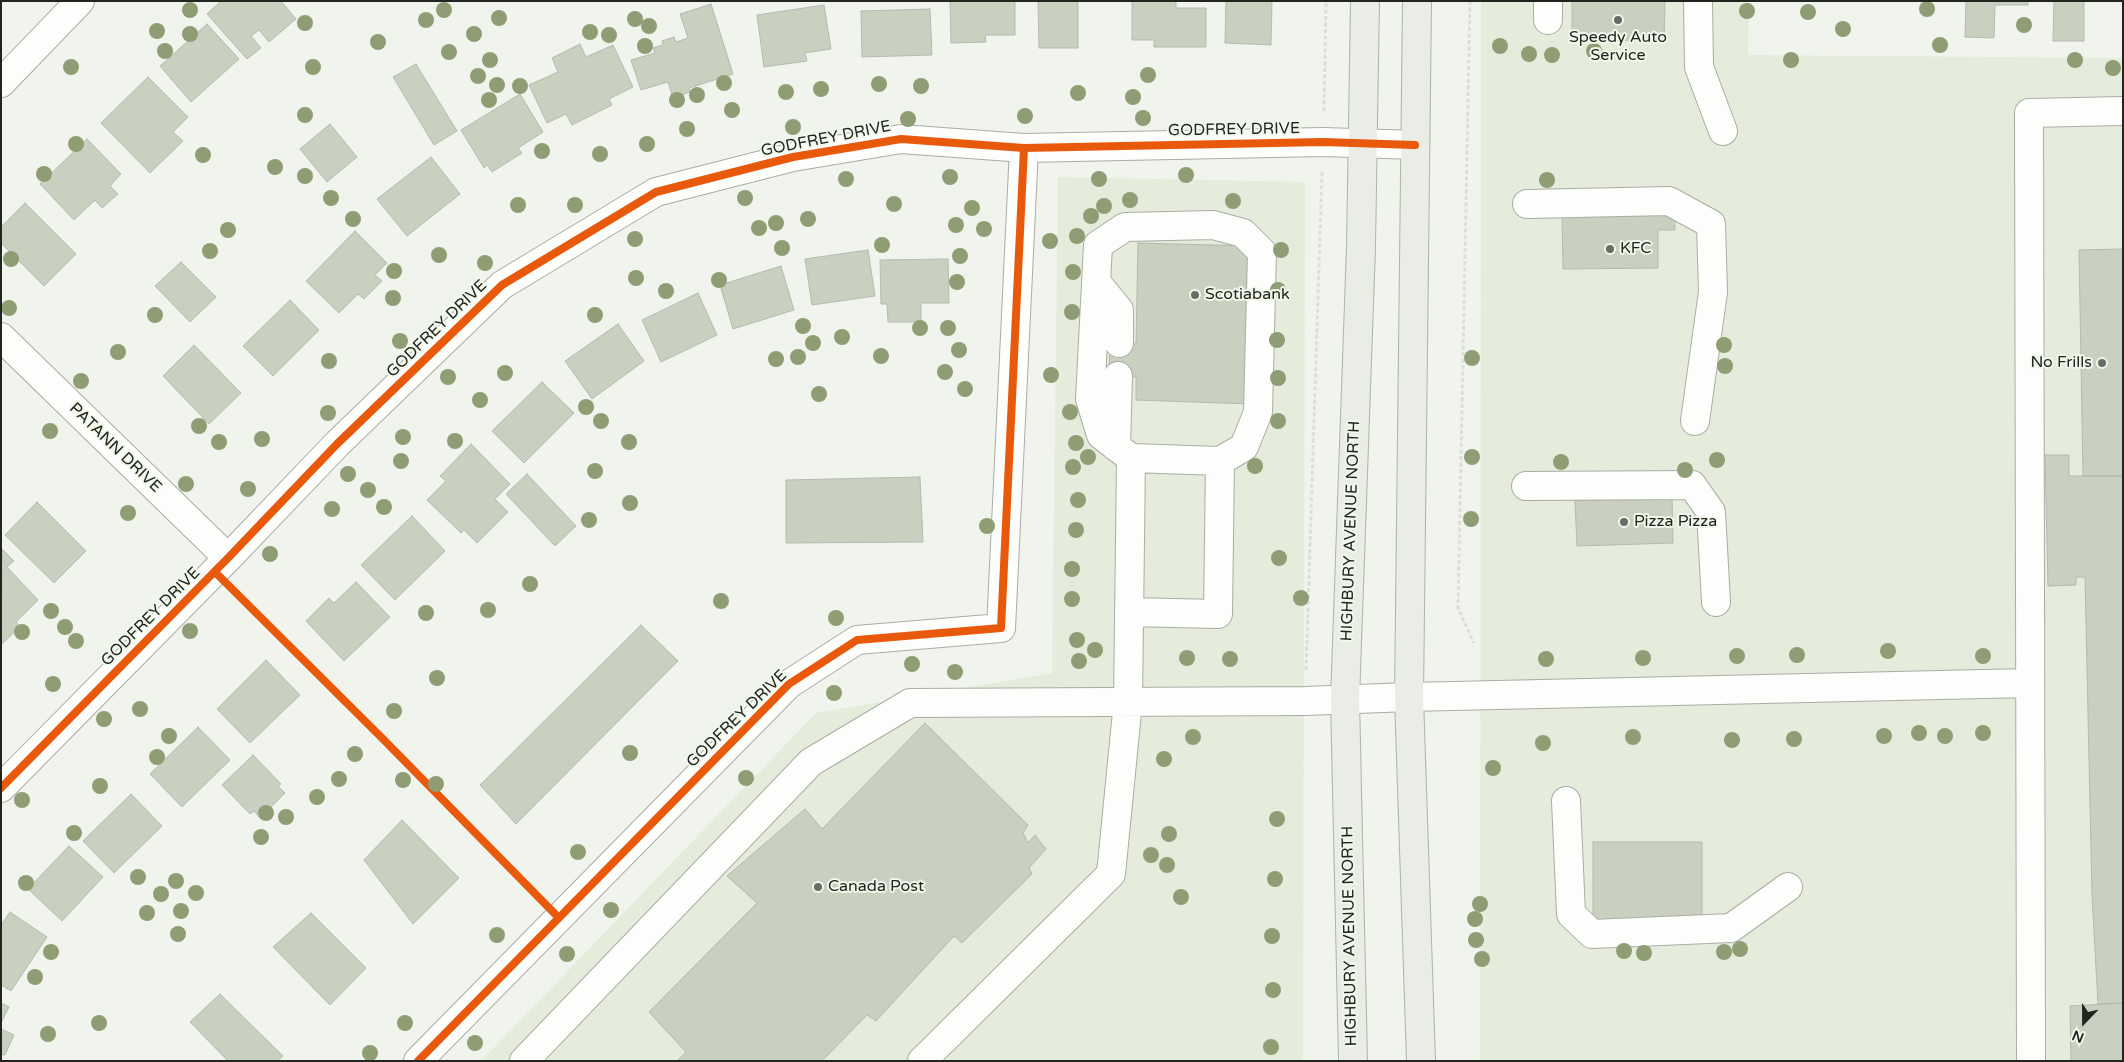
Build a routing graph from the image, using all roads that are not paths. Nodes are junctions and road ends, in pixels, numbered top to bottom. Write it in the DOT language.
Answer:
graph roads {
  1 [pos="80,1"];
  2 [pos="1365,1"];
  3 [pos="1417,1"];
  4 [pos="1698,1"];
  5 [pos="1,83"];
  6 [pos="2123,111"];
  7 [pos="1723,130"];
  8 [pos="1363,143"];
  9 [pos="1415,145"];
  10 [pos="1024,148"];
  11 [pos="1527,204"];
  12 [pos="1096,282"];
  13 [pos="1,337"];
  14 [pos="1118,343"];
  15 [pos="1118,376"];
  16 [pos="1695,421"];
  17 [pos="1124,453"];
  18 [pos="1220,461"];
  19 [pos="1526,486"];
  20 [pos="228,558"];
  21 [pos="1716,602"];
  22 [pos="1129,612"];
  23 [pos="2029,684"];
  24 [pos="1409,697"];
  25 [pos="1345,699"];
  26 [pos="1128,702"];
  27 [pos="1,788"];
  28 [pos="1566,801"];
  29 [pos="1788,888"];
  30 [pos="418,1061"];
  31 [pos="524,1061"];
  32 [pos="922,1061"];
  33 [pos="1353,1061"];
  34 [pos="1421,1061"];
  35 [pos="2031,1061"];
  1 -- 5 [label="street"];
  2 -- 8 [label="main road, HIGHBURY AVENUE NORTH"];
  3 -- 9 [label="main road"];
  4 -- 7 [label="street"];
  6 -- 23 [label="street"];
  8 -- 9 [label="street, GODFREY DRIVE"];
  8 -- 10 [label="street, GODFREY DRIVE"];
  8 -- 25 [label="main road, HIGHBURY AVENUE NORTH"];
  9 -- 24 [label="main road"];
  10 -- 20 [label="street, GODFREY DRIVE"];
  10 -- 30 [label="street, GODFREY DRIVE"];
  11 -- 16 [label="street"];
  12 -- 14 [label="street"];
  12 -- 17 [label="street"];
  12 -- 18 [label="street"];
  13 -- 20 [label="street, PATANN DRIVE"];
  15 -- 17 [label="street"];
  17 -- 18 [label="street"];
  17 -- 22 [label="street"];
  18 -- 22 [label="street"];
  19 -- 21 [label="street"];
  20 -- 27 [label="street, GODFREY DRIVE"];
  22 -- 26 [label="street"];
  23 -- 24 [label="street"];
  23 -- 35 [label="street"];
  24 -- 25 [label="street"];
  24 -- 34 [label="main road"];
  25 -- 26 [label="street"];
  25 -- 33 [label="main road, HIGHBURY AVENUE NORTH"];
  26 -- 31 [label="street"];
  26 -- 32 [label="street"];
  28 -- 29 [label="street"];
}
